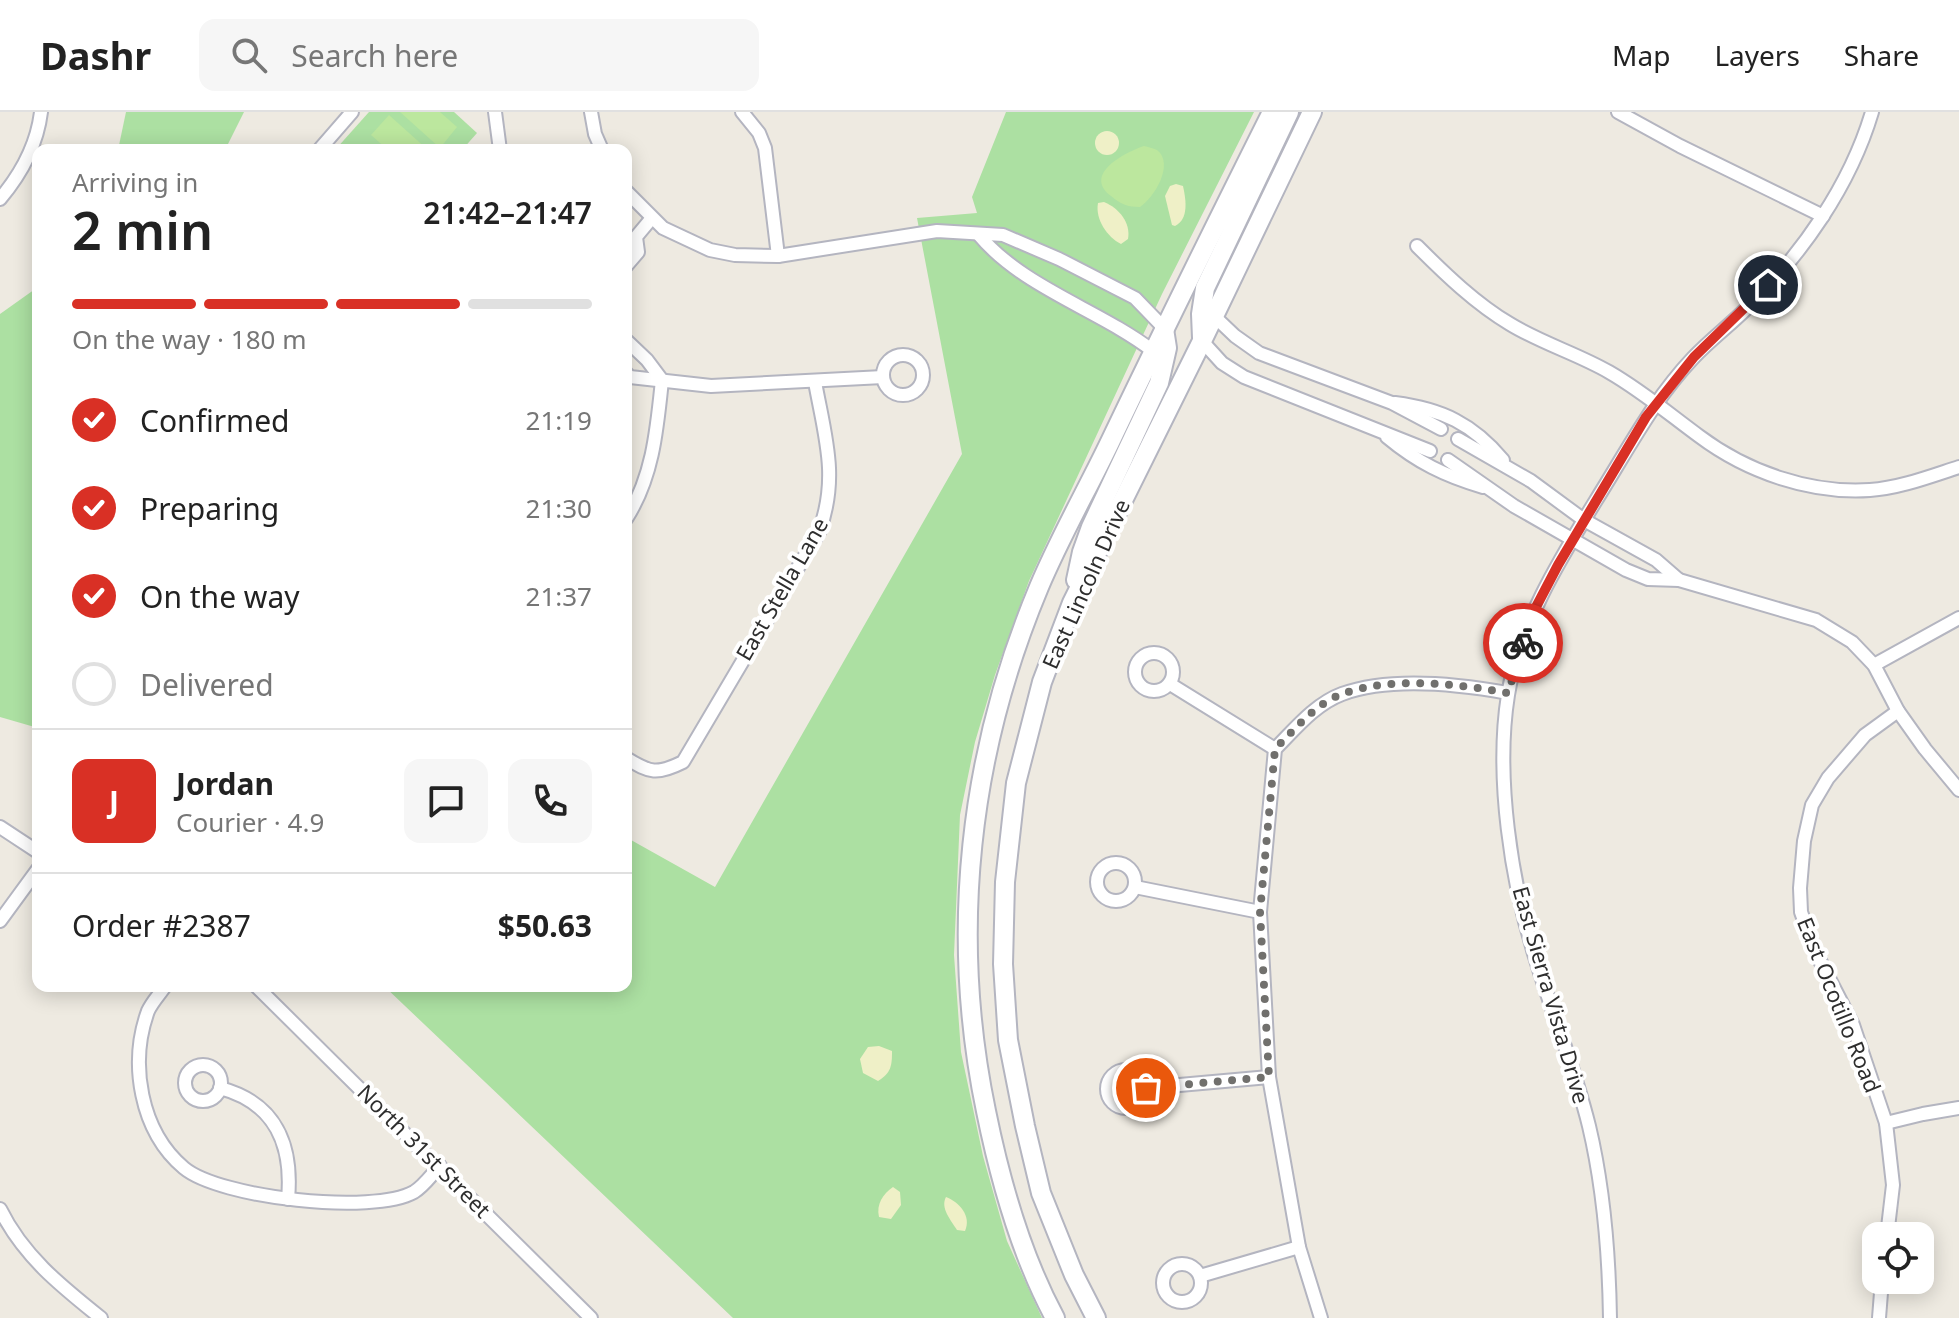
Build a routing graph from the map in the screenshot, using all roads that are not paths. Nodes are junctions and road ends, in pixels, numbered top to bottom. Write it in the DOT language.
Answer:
graph roads {
  1 [pos="41,112"];
  2 [pos="352,112"];
  3 [pos="495,112"];
  4 [pos="591,112"];
  5 [pos="742,112"];
  6 [pos="1272,112"];
  7 [pos="1289,112"];
  8 [pos="1312,112"];
  9 [pos="1618,112"];
  10 [pos="1872,112"];
  11 [pos="32,144"];
  12 [pos="324,144"];
  13 [pos="499,144"];
  14 [pos="599,144"];
  15 [pos="32,145"];
  16 [pos="632,198"];
  17 [pos="0,199"];
  18 [pos="1823,216"];
  19 [pos="651,219"];
  20 [pos="978,234"];
  21 [pos="632,236"];
  22 [pos="632,239"];
  23 [pos="1417,246"];
  24 [pos="778,256"];
  25 [pos="632,259"];
  26 [pos="1214,316"];
  27 [pos="1164,328"];
  28 [pos="1202,341"];
  29 [pos="632,346"];
  30 [pos="1153,351"];
  31 [pos="632,377"];
  32 [pos="883,377"];
  33 [pos="662,380"];
  34 [pos="815,382"];
  35 [pos="1656,402"];
  36 [pos="1392,403"];
  37 [pos="1441,429"];
  38 [pos="1382,432"];
  39 [pos="1458,439"];
  40 [pos="1430,451"];
  41 [pos="1134,457"];
  42 [pos="1448,460"];
  43 [pos="1959,467"];
  44 [pos="1510,468"];
  45 [pos="1496,491"];
  46 [pos="632,509"];
  47 [pos="1584,520"];
  48 [pos="1572,541"];
  49 [pos="1679,580"];
  50 [pos="1959,618"];
  51 [pos="1874,665"];
  52 [pos="1170,684"];
  53 [pos="1508,693"];
  54 [pos="1898,711"];
  55 [pos="1275,749"];
  56 [pos="632,762"];
  57 [pos="1959,790"];
  58 [pos="0,827"];
  59 [pos="32,848"];
  60 [pos="32,877"];
  61 [pos="1135,887"];
  62 [pos="1260,912"];
  63 [pos="0,921"];
  64 [pos="161,992"];
  65 [pos="262,992"];
  66 [pos="1269,1077"];
  67 [pos="220,1088"];
  68 [pos="1146,1088"];
  69 [pos="1959,1108"];
  70 [pos="1886,1123"];
  71 [pos="440,1166"];
  72 [pos="288,1199"];
  73 [pos="0,1209"];
  74 [pos="1889,1222"];
  75 [pos="1299,1247"];
  76 [pos="1200,1276"];
  77 [pos="1881,1294"];
  78 [pos="588,1317"];
  79 [pos="101,1318"];
  80 [pos="1055,1318"];
  81 [pos="1096,1318"];
  82 [pos="1321,1318"];
  83 [pos="1610,1318"];
  84 [pos="1879,1318"];
  1 -- 11 [label="street"];
  2 -- 12 [label="street"];
  3 -- 13 [label="street"];
  4 -- 14 [label="street"];
  5 -- 24 [label="street"];
  6 -- 27 [label="main road, East Lincoln Drive"];
  7 -- 28 [label="main road"];
  8 -- 26 [label="main road, East Lincoln Drive"];
  9 -- 18 [label="street"];
  10 -- 18 [label="street, East Sierra Vista Drive"];
  15 -- 17 [label="street"];
  16 -- 19 [label="street"];
  18 -- 35 [label="street, East Sierra Vista Drive"];
  19 -- 21 [label="street"];
  19 -- 24 [label="street"];
  20 -- 24 [label="street"];
  20 -- 27 [label="street"];
  20 -- 30 [label="street"];
  22 -- 25 [label="street"];
  23 -- 35 [label="street"];
  26 -- 28 [label="main road, East Lincoln Drive"];
  26 -- 36 [label="street"];
  27 -- 30 [label="main road, East Lincoln Drive"];
  27 -- 41 [label="main road"];
  28 -- 38 [label="street"];
  28 -- 41 [label="main road, East Lincoln Drive"];
  29 -- 33 [label="street"];
  30 -- 80 [label="main road, East Lincoln Drive"];
  31 -- 33 [label="street"];
  32 -- 34 [label="street"];
  33 -- 34 [label="street"];
  33 -- 46 [label="street"];
  34 -- 56 [label="street, East Stella Lane"];
  35 -- 43 [label="street"];
  35 -- 47 [label="street, East Sierra Vista Drive"];
  36 -- 37 [label="street"];
  36 -- 44 [label="street"];
  38 -- 40 [label="street"];
  38 -- 45 [label="street"];
  39 -- 44 [label="street"];
  41 -- 81 [label="main road, East Lincoln Drive"];
  42 -- 45 [label="street"];
  44 -- 47 [label="street"];
  45 -- 48 [label="street"];
  47 -- 48 [label="street, East Sierra Vista Drive"];
  47 -- 49 [label="street"];
  48 -- 49 [label="street"];
  48 -- 53 [label="street, East Sierra Vista Drive"];
  49 -- 51 [label="street"];
  50 -- 51 [label="street"];
  51 -- 54 [label="street"];
  52 -- 55 [label="street"];
  53 -- 55 [label="street"];
  53 -- 83 [label="street, East Sierra Vista Drive"];
  54 -- 57 [label="street"];
  54 -- 70 [label="street, East Ocotillo Road"];
  55 -- 62 [label="street"];
  58 -- 59 [label="street"];
  60 -- 63 [label="street"];
  61 -- 62 [label="street"];
  62 -- 66 [label="street"];
  64 -- 72 [label="street"];
  65 -- 71 [label="street, North 31st Street"];
  66 -- 68 [label="street"];
  66 -- 75 [label="street"];
  67 -- 72 [label="street"];
  69 -- 70 [label="street"];
  70 -- 74 [label="street, East Ocotillo Road"];
  71 -- 72 [label="street"];
  71 -- 78 [label="street, North 31st Street"];
  73 -- 79 [label="street"];
  75 -- 76 [label="street"];
  75 -- 82 [label="street"];
  77 -- 84 [label="street"];
}
